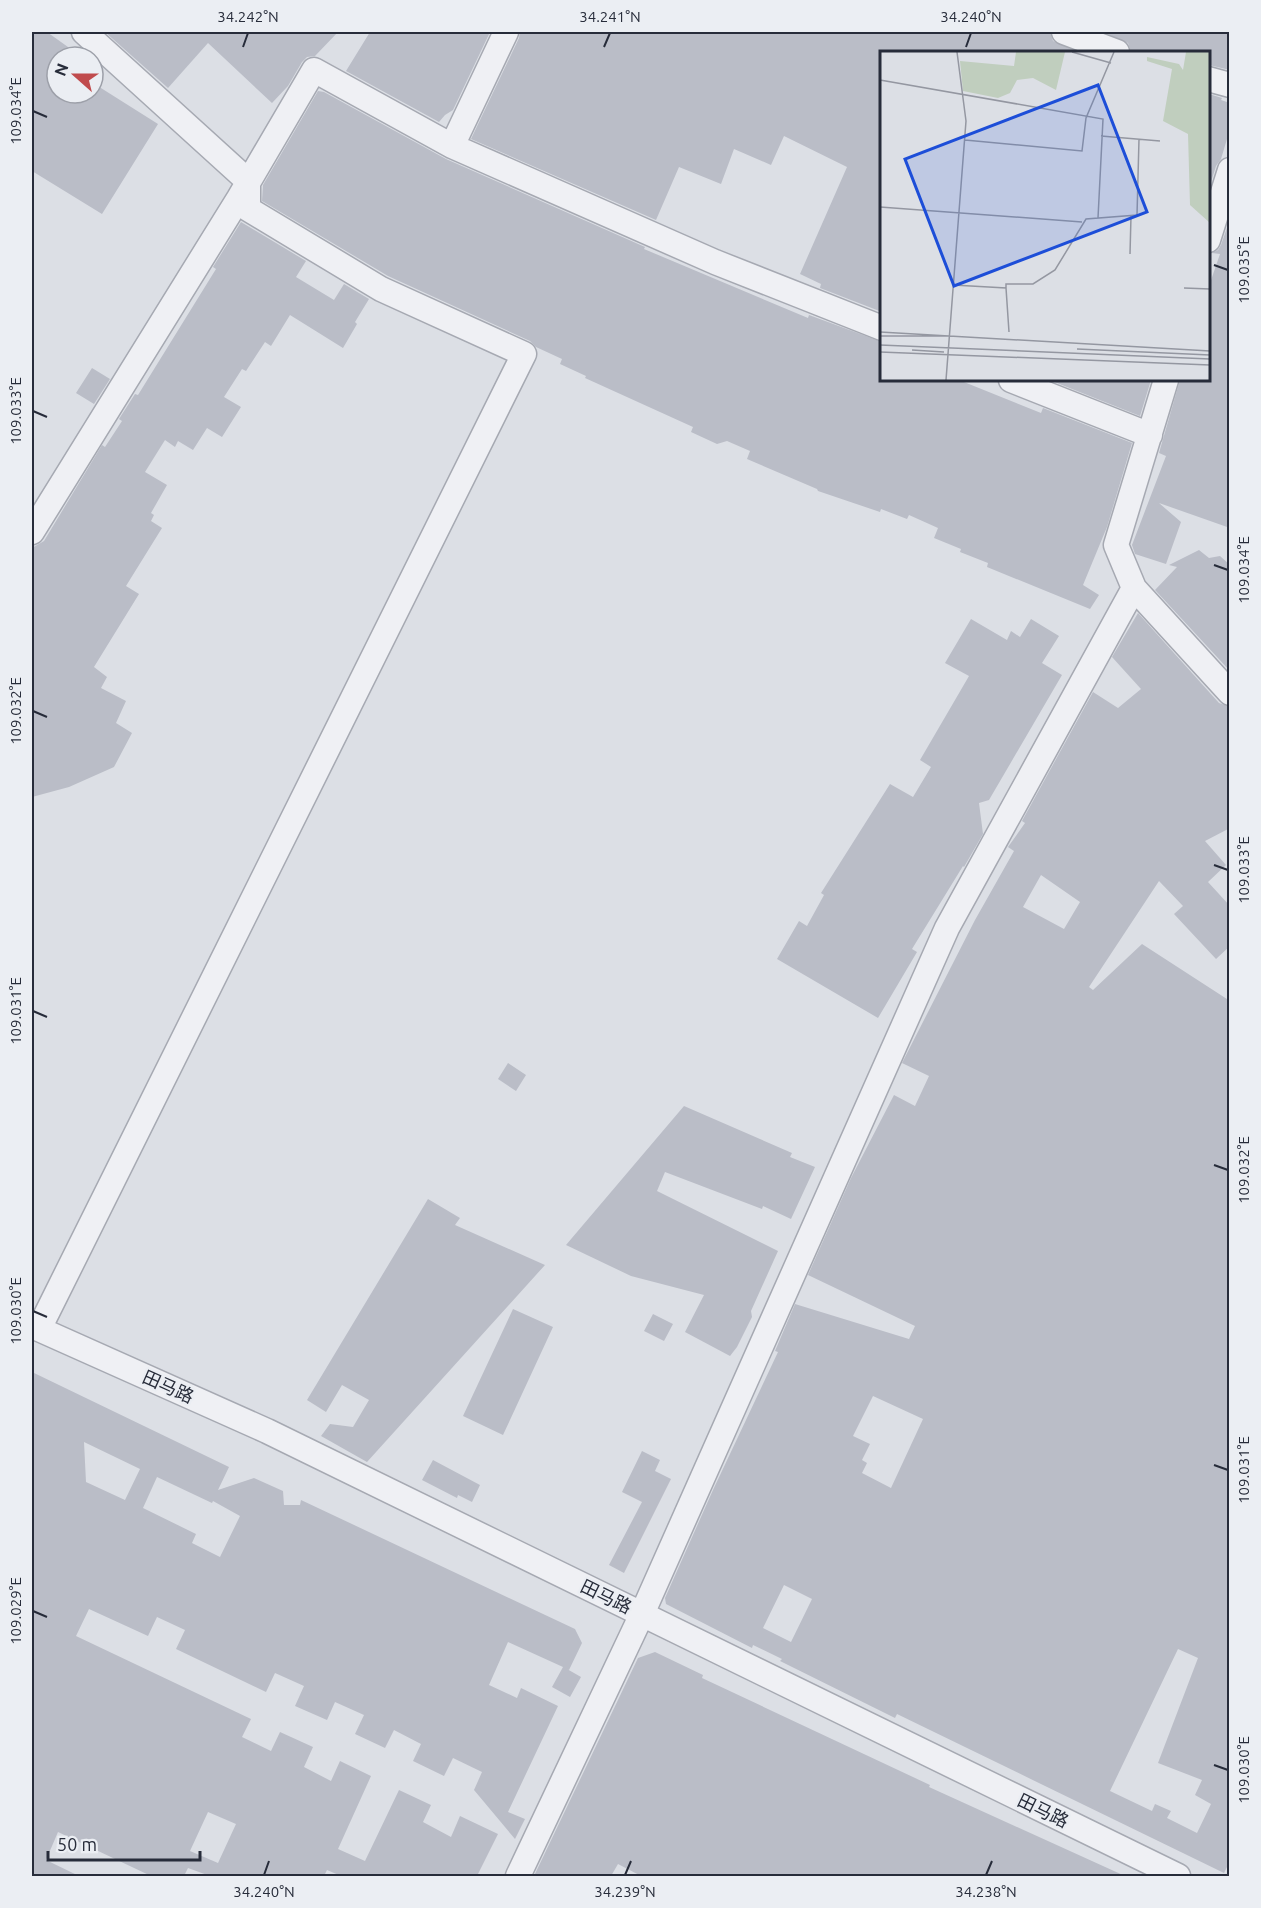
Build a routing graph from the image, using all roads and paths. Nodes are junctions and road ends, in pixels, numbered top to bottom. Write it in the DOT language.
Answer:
graph roads {
  1 [pos="84,32"];
  2 [pos="506,32"];
  3 [pos="1064,32"];
  4 [pos="1114,51"];
  5 [pos="1210,79"];
  6 [pos="1230,85"];
  7 [pos="452,146"];
  8 [pos="1230,170"];
  9 [pos="248,181"];
  10 [pos="1210,237"];
  11 [pos="880,327"];
  12 [pos="1014,381"];
  13 [pos="1166,381"];
  14 [pos="1150,435"];
  15 [pos="32,532"];
  16 [pos="1134,588"];
  17 [pos="1230,693"];
  18 [pos="35,1327"];
  19 [pos="642,1614"];
  20 [pos="518,1876"];
  21 [pos="1178,1876"];
  1 -- 9 [label="street"];
  2 -- 7 [label="street"];
  3 -- 4 [label="street"];
  5 -- 6 [label="street"];
  7 -- 9 [label="street"];
  7 -- 11 [label="street"];
  8 -- 10 [label="street"];
  9 -- 15 [label="street"];
  9 -- 18 [label="street"];
  12 -- 14 [label="street"];
  13 -- 14 [label="street"];
  14 -- 16 [label="street"];
  16 -- 17 [label="street"];
  16 -- 19 [label="street"];
  18 -- 19 [label="street, 田马路"];
  19 -- 20 [label="street"];
  19 -- 21 [label="street, 田马路"];
}
